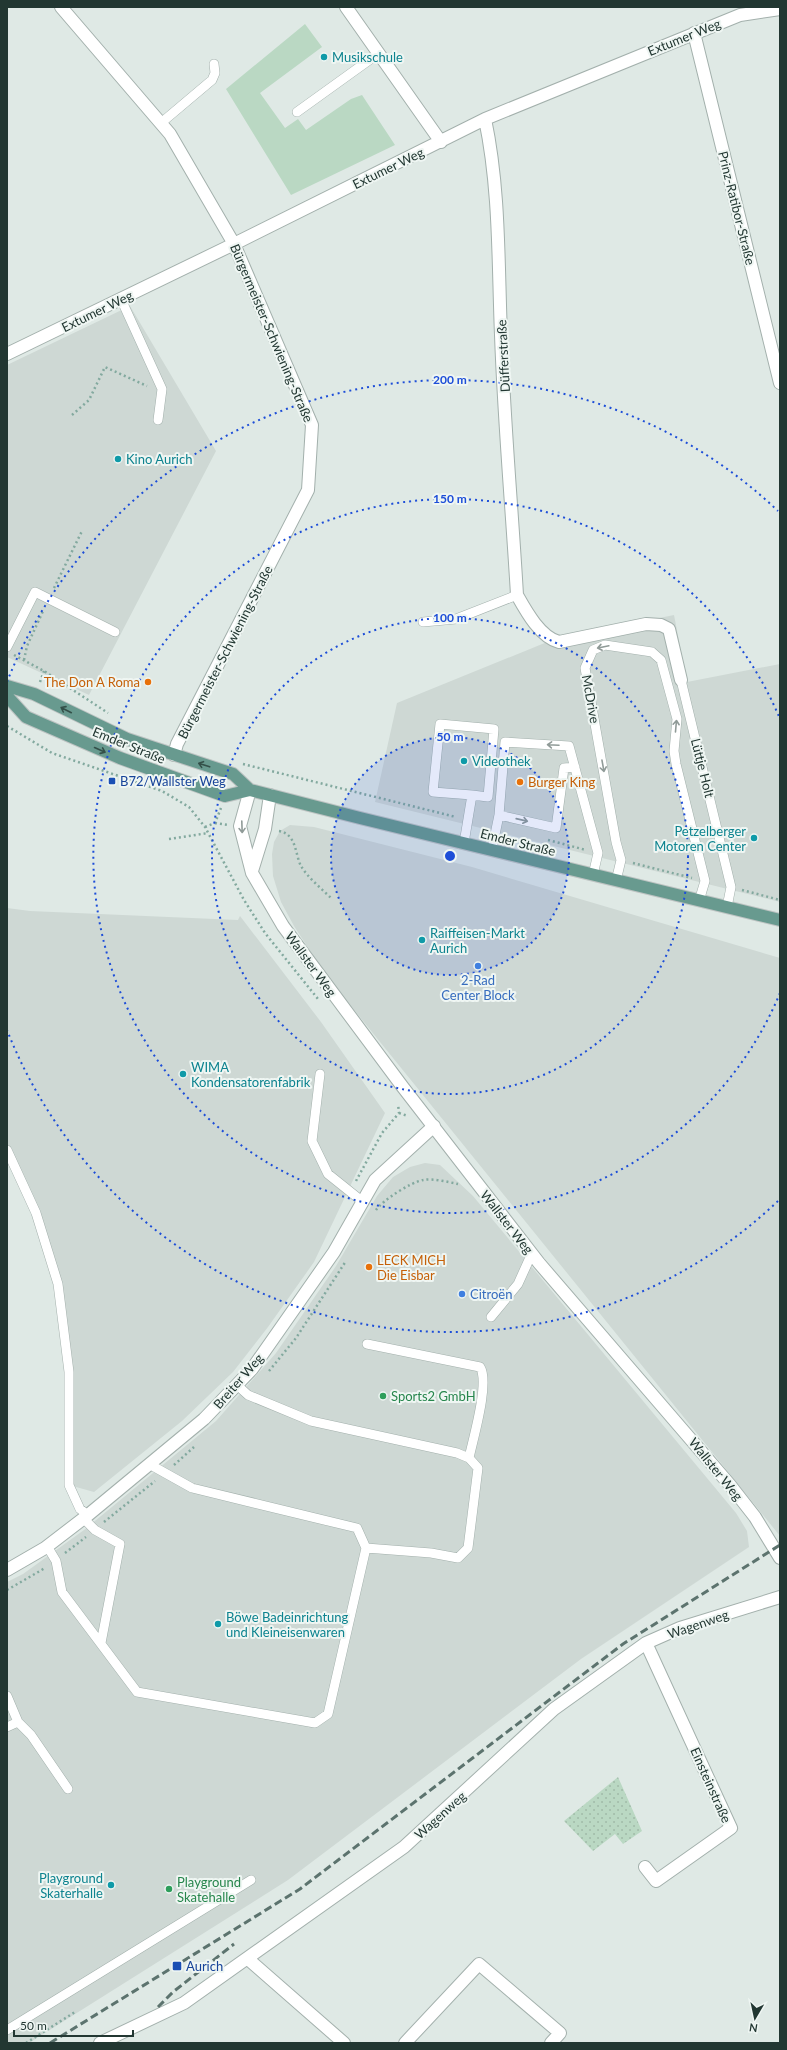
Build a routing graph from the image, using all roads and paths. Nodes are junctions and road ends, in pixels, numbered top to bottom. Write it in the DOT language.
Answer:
graph roads {
  1 [pos="61,7"];
  2 [pos="346,7"];
  3 [pos="780,9"];
  4 [pos="694,33"];
  5 [pos="379,53"];
  6 [pos="214,64"];
  7 [pos="297,112"];
  8 [pos="485,119"];
  9 [pos="161,123"];
  10 [pos="441,142"];
  11 [pos="234,244"];
  12 [pos="121,299"];
  13 [pos="7,354"];
  14 [pos="780,382"];
  15 [pos="162,393"];
  16 [pos="72,415"];
  17 [pos="158,420"];
  18 [pos="517,595"];
  19 [pos="423,622"];
  20 [pos="114,632"];
  21 [pos="10,651"];
  22 [pos="681,680"];
  23 [pos="7,686"];
  24 [pos="7,696"];
  25 [pos="114,718"];
  26 [pos="7,726"];
  27 [pos="174,755"];
  28 [pos="574,767"];
  29 [pos="250,790"];
  30 [pos="270,795"];
  31 [pos="472,795"];
  32 [pos="499,815"];
  33 [pos="215,823"];
  34 [pos="240,826"];
  35 [pos="205,827"];
  36 [pos="265,829"];
  37 [pos="208,833"];
  38 [pos="169,839"];
  39 [pos="464,843"];
  40 [pos="492,849"];
  41 [pos="252,872"];
  42 [pos="593,874"];
  43 [pos="616,881"];
  44 [pos="332,899"];
  45 [pos="699,901"];
  46 [pos="727,907"];
  47 [pos="780,920"];
  48 [pos="320,1074"];
  49 [pos="410,1117"];
  50 [pos="434,1126"];
  51 [pos="7,1150"];
  52 [pos="350,1193"];
  53 [pos="363,1202"];
  54 [pos="532,1253"];
  55 [pos="491,1317"];
  56 [pos="366,1344"];
  57 [pos="236,1385"];
  58 [pos="469,1458"];
  59 [pos="149,1464"];
  60 [pos="86,1517"];
  61 [pos="47,1546"];
  62 [pos="366,1548"];
  63 [pos="780,1558"];
  64 [pos="7,1570"];
  65 [pos="780,1597"];
  66 [pos="101,1643"];
  67 [pos="646,1643"];
  68 [pos="7,1696"];
  69 [pos="18,1722"];
  70 [pos="7,1727"];
  71 [pos="68,1789"];
  72 [pos="645,1867"];
  73 [pos="251,1880"];
  74 [pos="248,1959"];
  75 [pos="75,2012"];
  76 [pos="7,2030"];
  77 [pos="26,2043"];
  78 [pos="100,2043"];
  79 [pos="344,2043"];
  80 [pos="405,2043"];
  81 [pos="551,2043"];
  1 -- 9 [label="street, Bürgermeister-Schwiening-Straße"];
  2 -- 5 [label="street"];
  3 -- 4 [label="street, Extumer Weg"];
  4 -- 8 [label="street, Extumer Weg"];
  4 -- 14 [label="street, Prinz-Ratibor-Straße"];
  5 -- 7 [label="lane"];
  5 -- 10 [label="street"];
  6 -- 9 [label="lane"];
  8 -- 10 [label="street, Extumer Weg"];
  8 -- 18 [label="street, Düfferstraße"];
  9 -- 11 [label="street, Bürgermeister-Schwiening-Straße"];
  10 -- 11 [label="street, Extumer Weg"];
  11 -- 12 [label="street, Extumer Weg"];
  11 -- 27 [label="street, Bürgermeister-Schwiening-Straße"];
  12 -- 13 [label="street, Extumer Weg"];
  12 -- 15 [label="lane"];
  15 -- 16 [label="path"];
  15 -- 17 [label="lane"];
  18 -- 19 [label="lane"];
  18 -- 22 [label="street, Lüttje Holt"];
  20 -- 21 [label="lane"];
  21 -- 25 [label="path"];
  22 -- 46 [label="lane, Lüttje Holt"];
  27 -- 23 [label="main road, Emder Straße, one-way"];
  24 -- 29 [label="main road, Emder Straße, one-way"];
  26 -- 35 [label="path"];
  29 -- 27 [label="main road, Emder Straße, one-way"];
  32 -- 28 [label="lane, one-way"];
  28 -- 32 [label="lane, one-way"];
  28 -- 42 [label="lane"];
  29 -- 30 [label="main road, Emder Straße"];
  29 -- 34 [label="street"];
  30 -- 36 [label="street"];
  30 -- 39 [label="main road, Emder Straße"];
  31 -- 31 [label="lane"];
  31 -- 39 [label="lane"];
  32 -- 40 [label="lane"];
  33 -- 34 [label="path"];
  34 -- 41 [label="street, Wallster Weg, one-way"];
  36 -- 41 [label="street"];
  36 -- 44 [label="path"];
  37 -- 38 [label="path"];
  39 -- 40 [label="main road, Emder Straße"];
  40 -- 42 [label="main road, Emder Straße"];
  41 -- 50 [label="street, Wallster Weg"];
  42 -- 43 [label="main road, Emder Straße"];
  43 -- 45 [label="main road, Emder Straße"];
  45 -- 43 [label="lane, McDrive, one-way"];
  45 -- 46 [label="main road, Emder Straße"];
  46 -- 47 [label="main road, Emder Straße"];
  48 -- 52 [label="lane"];
  49 -- 52 [label="path"];
  50 -- 53 [label="street, Breiter Weg"];
  50 -- 54 [label="street, Wallster Weg"];
  51 -- 60 [label="lane"];
  52 -- 53 [label="lane"];
  53 -- 57 [label="street, Breiter Weg"];
  54 -- 55 [label="lane"];
  54 -- 63 [label="street, Wallster Weg"];
  56 -- 58 [label="lane"];
  57 -- 58 [label="lane"];
  57 -- 59 [label="street, Breiter Weg"];
  58 -- 62 [label="lane"];
  59 -- 60 [label="street, Breiter Weg"];
  59 -- 62 [label="lane"];
  60 -- 61 [label="street, Breiter Weg"];
  60 -- 66 [label="lane"];
  61 -- 64 [label="street, Breiter Weg"];
  61 -- 66 [label="lane"];
  62 -- 66 [label="lane"];
  65 -- 67 [label="street, Wagenweg"];
  67 -- 72 [label="street, Einsteinstraße"];
  67 -- 74 [label="street, Wagenweg"];
  68 -- 69 [label="lane"];
  69 -- 70 [label="lane"];
  69 -- 71 [label="lane"];
  73 -- 76 [label="lane"];
  74 -- 78 [label="street, Wagenweg"];
  74 -- 79 [label="street"];
  75 -- 77 [label="path"];
  80 -- 81 [label="street"];
}
